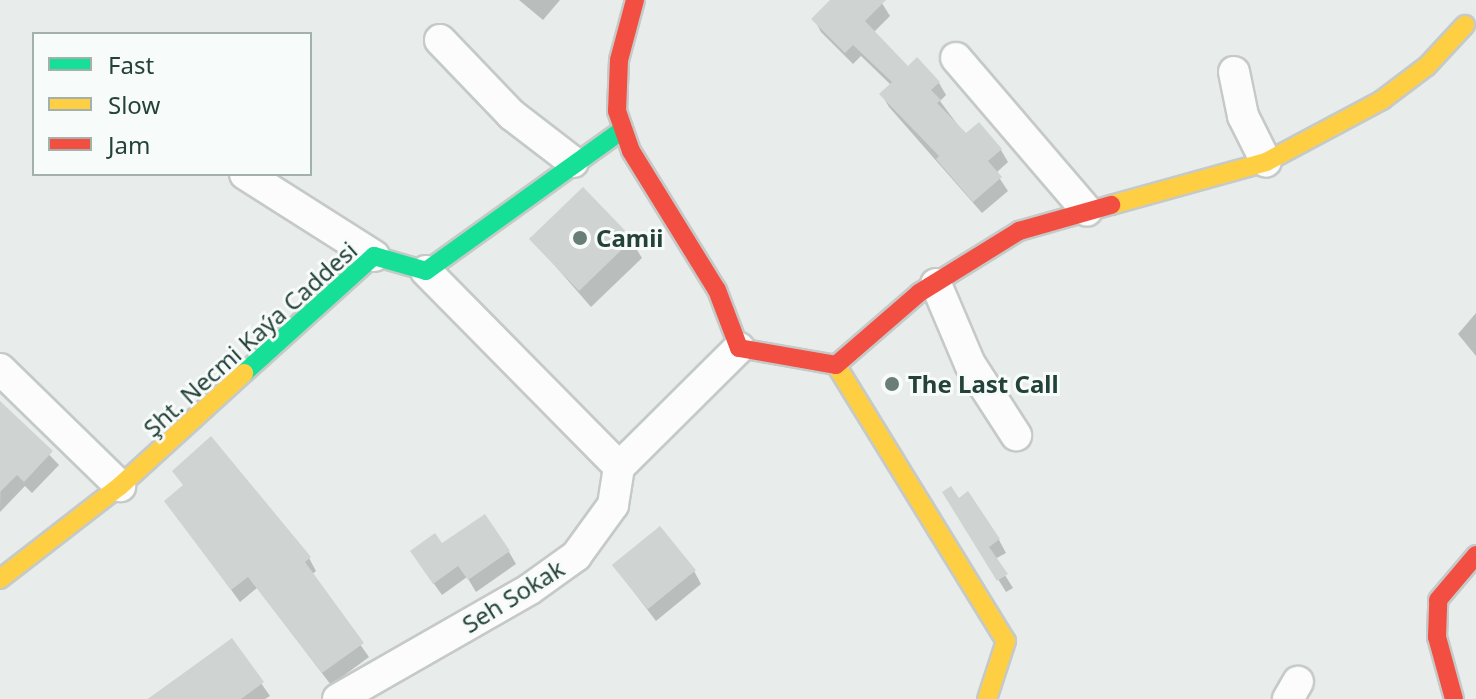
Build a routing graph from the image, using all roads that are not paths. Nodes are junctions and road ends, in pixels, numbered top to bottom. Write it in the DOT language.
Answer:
graph roads {
  1 [pos="635,0"];
  2 [pos="1467,22"];
  3 [pos="440,40"];
  4 [pos="956,58"];
  5 [pos="1234,72"];
  6 [pos="622,130"];
  7 [pos="573,162"];
  8 [pos="1266,162"];
  9 [pos="248,176"];
  10 [pos="1087,211"];
  11 [pos="374,256"];
  12 [pos="426,271"];
  13 [pos="936,284"];
  14 [pos="739,348"];
  15 [pos="836,365"];
  16 [pos="0,369"];
  17 [pos="1016,435"];
  18 [pos="619,467"];
  19 [pos="120,486"];
  20 [pos="1476,555"];
  21 [pos="0,579"];
  22 [pos="338,699"];
  23 [pos="987,699"];
  24 [pos="1454,699"];
  1 -- 6 [label="street"];
  2 -- 8 [label="street"];
  3 -- 7 [label="street"];
  4 -- 10 [label="street"];
  5 -- 8 [label="street"];
  6 -- 7 [label="street"];
  6 -- 14 [label="street"];
  7 -- 12 [label="street"];
  8 -- 10 [label="street"];
  9 -- 11 [label="street"];
  10 -- 13 [label="street"];
  11 -- 12 [label="street, Şht. Necmi Kaýa Caddesi"];
  11 -- 19 [label="street, Şht. Necmi Kaýa Caddesi"];
  12 -- 18 [label="street"];
  13 -- 15 [label="street"];
  13 -- 17 [label="street"];
  14 -- 15 [label="street"];
  14 -- 18 [label="street"];
  15 -- 23 [label="street"];
  16 -- 19 [label="street"];
  18 -- 22 [label="street, Seh Sokak"];
  19 -- 21 [label="street, Şht. Necmi Kaýa Caddesi"];
  20 -- 24 [label="street"];
}
